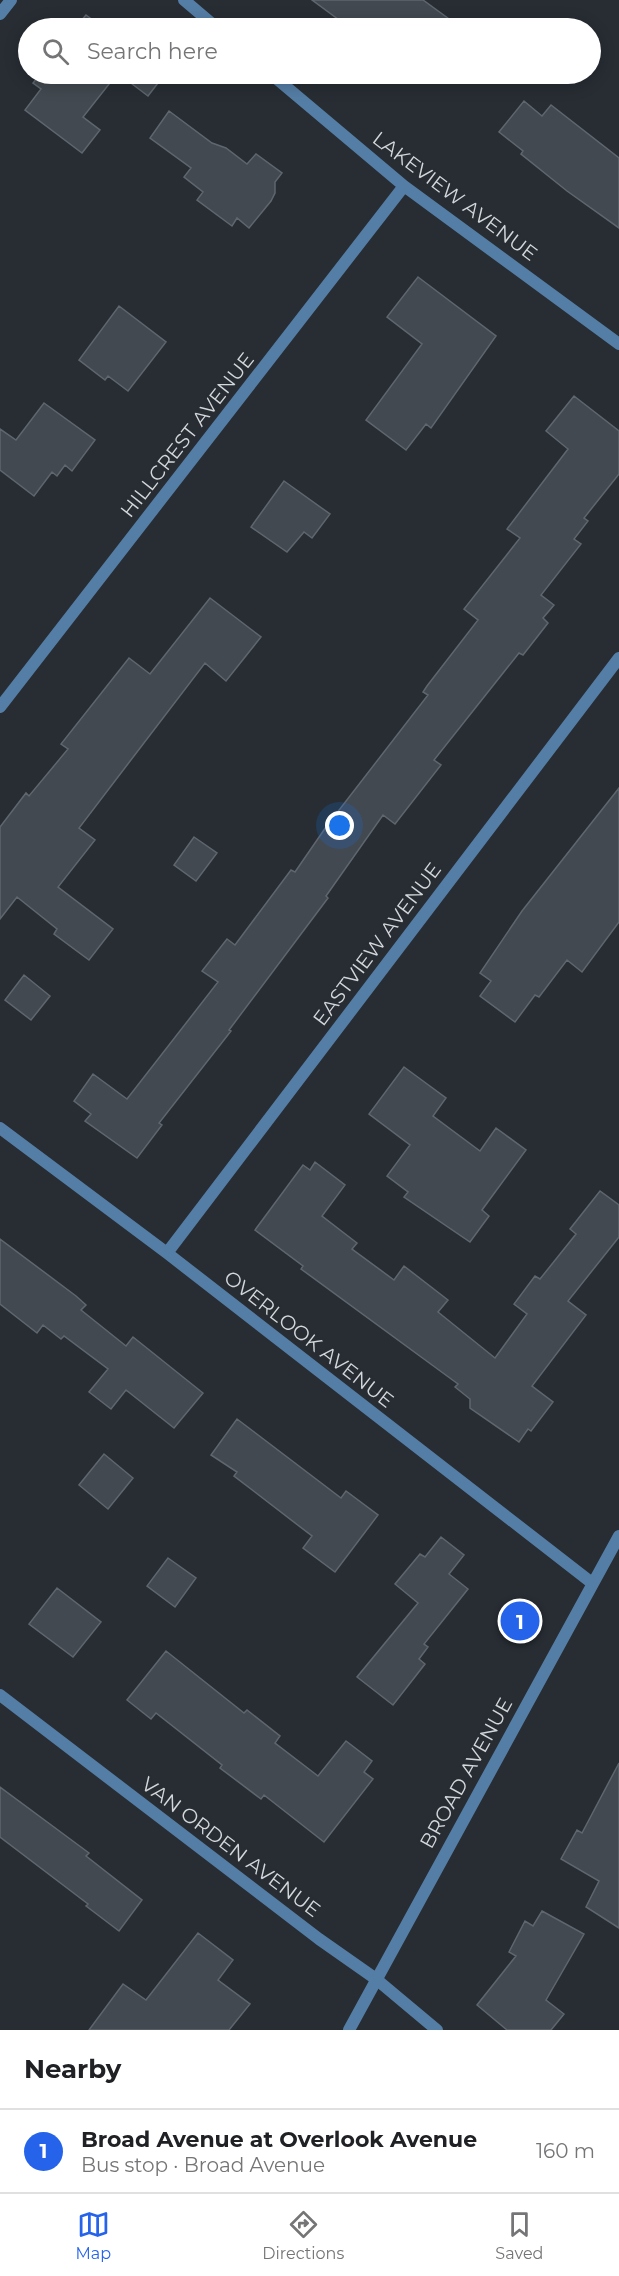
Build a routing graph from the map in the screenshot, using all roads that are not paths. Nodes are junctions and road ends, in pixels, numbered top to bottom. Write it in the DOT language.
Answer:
graph roads {
  1 [pos="11,0"];
  2 [pos="184,0"];
  3 [pos="0,14"];
  4 [pos="206,18"];
  5 [pos="283,84"];
  6 [pos="404,186"];
  7 [pos="619,344"];
  8 [pos="619,658"];
  9 [pos="0,707"];
  10 [pos="0,1128"];
  11 [pos="167,1253"];
  12 [pos="619,1536"];
  13 [pos="592,1582"];
  14 [pos="0,1695"];
  15 [pos="376,1979"];
  16 [pos="349,2030"];
  17 [pos="437,2030"];
  1 -- 3 [label="street"];
  2 -- 4 [label="street"];
  5 -- 6 [label="street, LAKEVIEW AVENUE"];
  6 -- 7 [label="street, LAKEVIEW AVENUE"];
  6 -- 9 [label="street, HILLCREST AVENUE"];
  8 -- 11 [label="street, EASTVIEW AVENUE"];
  10 -- 11 [label="street, OVERLOOK AVENUE"];
  11 -- 13 [label="street, OVERLOOK AVENUE"];
  12 -- 13 [label="street, BROAD AVENUE"];
  13 -- 15 [label="street, BROAD AVENUE"];
  14 -- 15 [label="street, VAN ORDEN AVENUE"];
  15 -- 16 [label="street, BROAD AVENUE"];
  15 -- 17 [label="street, VAN ORDEN AVENUE"];
}
